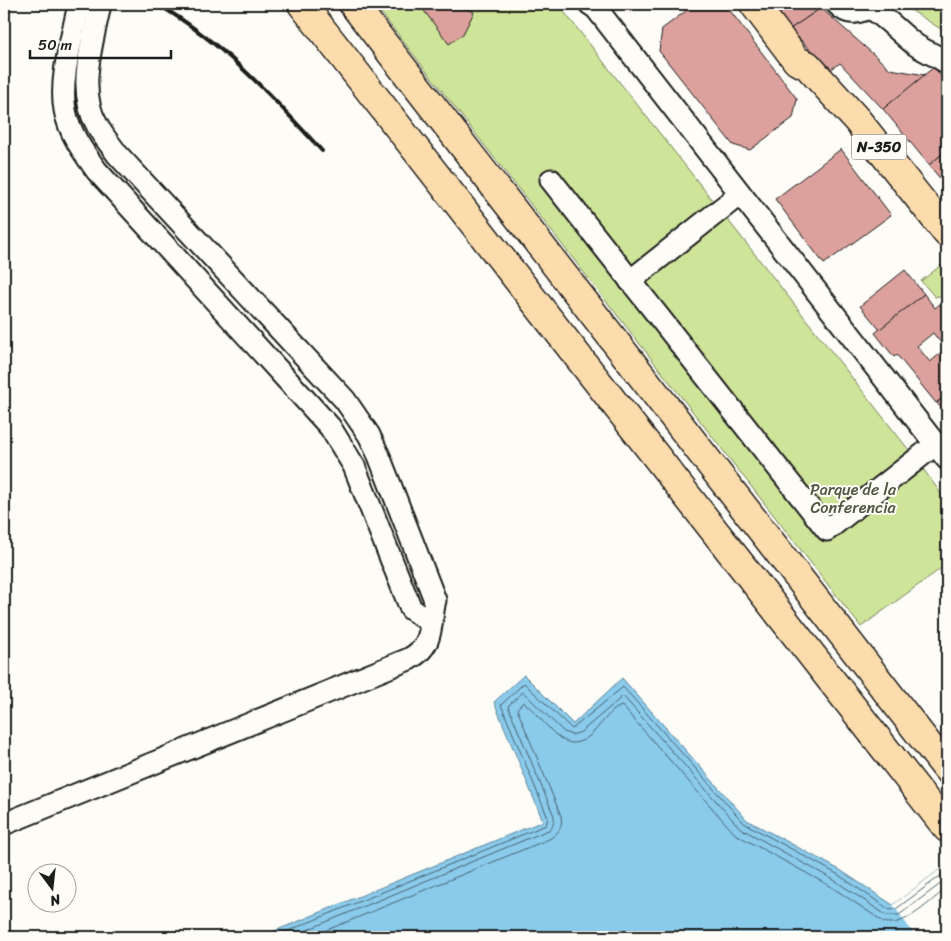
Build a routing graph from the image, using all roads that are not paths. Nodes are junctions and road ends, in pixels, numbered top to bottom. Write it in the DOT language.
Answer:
graph roads {
  1 [pos="79,4"];
  2 [pos="100,4"];
  3 [pos="302,4"];
  4 [pos="353,4"];
  5 [pos="754,4"];
  6 [pos="766,4"];
  7 [pos="837,4"];
  8 [pos="594,5"];
  9 [pos="947,63"];
  10 [pos="808,65"];
  11 [pos="551,180"];
  12 [pos="740,194"];
  13 [pos="947,233"];
  14 [pos="630,281"];
  15 [pos="942,451"];
  16 [pos="430,622"];
  17 [pos="947,769"];
  18 [pos="4,824"];
  19 [pos="945,829"];
  1 -- 16 [label="street"];
  2 -- 16 [label="street"];
  3 -- 19 [label="main road"];
  4 -- 17 [label="main road"];
  5 -- 10 [label="main road, N-350"];
  6 -- 10 [label="main road, N-350"];
  7 -- 9 [label="street"];
  8 -- 12 [label="street"];
  10 -- 13 [label="main road, N-350"];
  11 -- 14 [label="street"];
  12 -- 14 [label="street"];
  12 -- 15 [label="street"];
  14 -- 15 [label="street"];
  16 -- 18 [label="street"];
}
